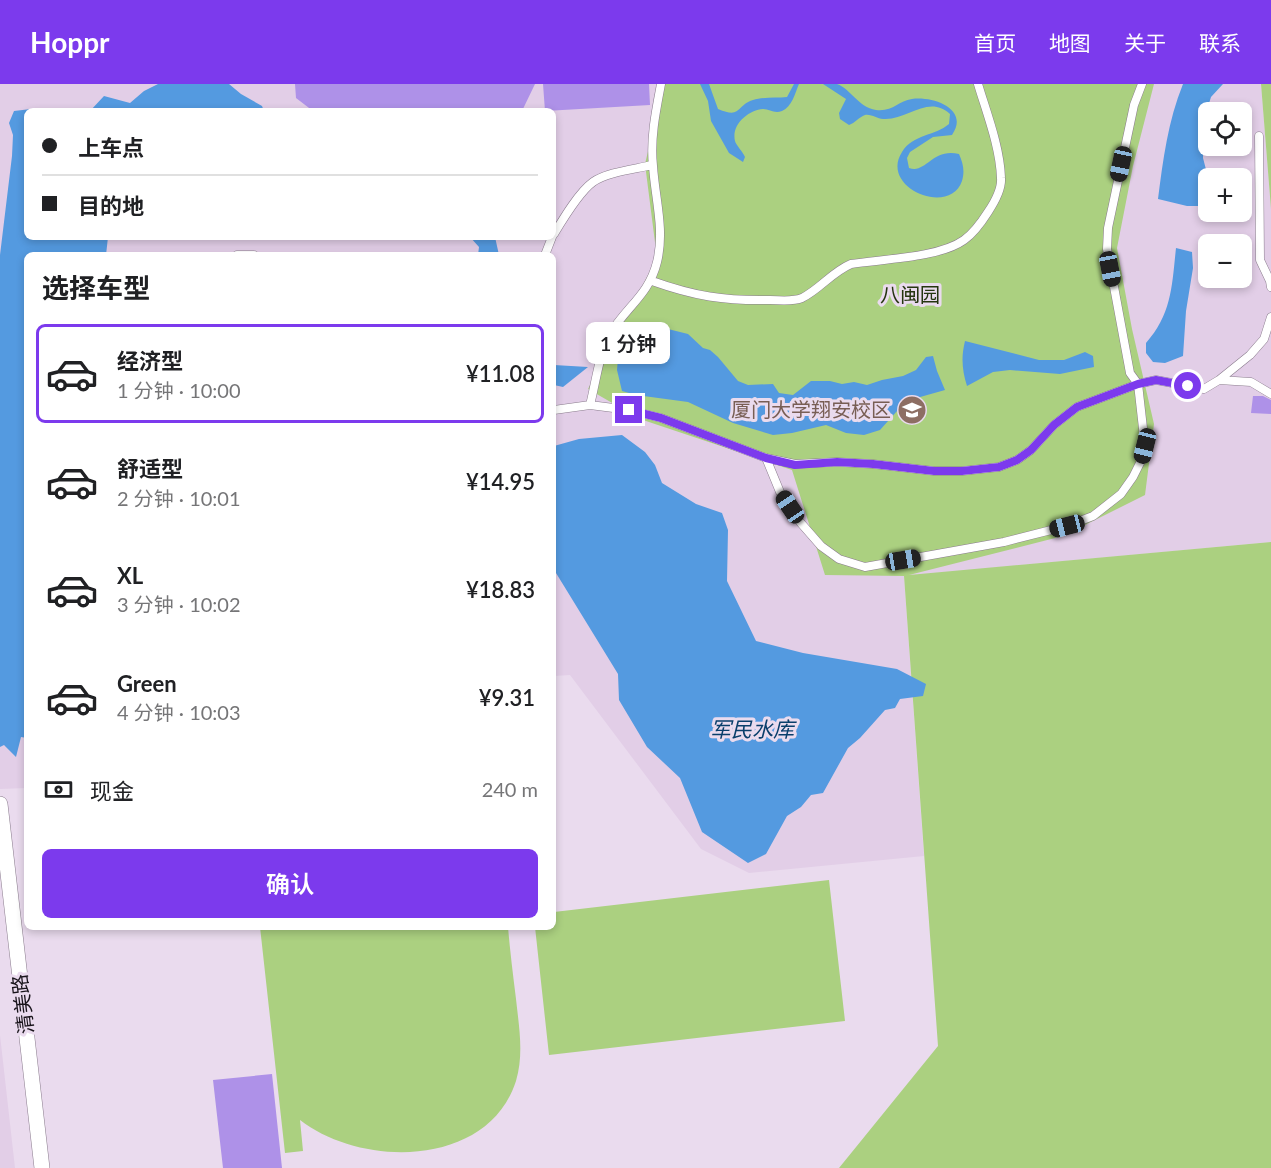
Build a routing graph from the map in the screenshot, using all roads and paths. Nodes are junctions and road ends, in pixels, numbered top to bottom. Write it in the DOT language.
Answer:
graph roads {
  1 [pos="661,84"];
  2 [pos="978,84"];
  3 [pos="1142,84"];
  4 [pos="1259,136"];
  5 [pos="652,165"];
  6 [pos="556,231"];
  7 [pos="652,281"];
  8 [pos="1271,287"];
  9 [pos="1271,317"];
  10 [pos="1219,380"];
  11 [pos="1138,384"];
  12 [pos="1271,394"];
  13 [pos="590,405"];
  14 [pos="556,410"];
  15 [pos="766,458"];
  16 [pos="0,804"];
  17 [pos="42,1168"];
  1 -- 5 [label="lane"];
  2 -- 7 [label="lane"];
  3 -- 11 [label="lane"];
  4 -- 8 [label="lane"];
  5 -- 6 [label="lane"];
  5 -- 7 [label="lane"];
  7 -- 13 [label="lane"];
  9 -- 10 [label="lane"];
  10 -- 11 [label="lane"];
  10 -- 12 [label="lane"];
  11 -- 15 [label="lane"];
  11 -- 15 [label="lane"];
  13 -- 14 [label="lane"];
  13 -- 15 [label="lane"];
  16 -- 17 [label="street, 清美路"];
}
